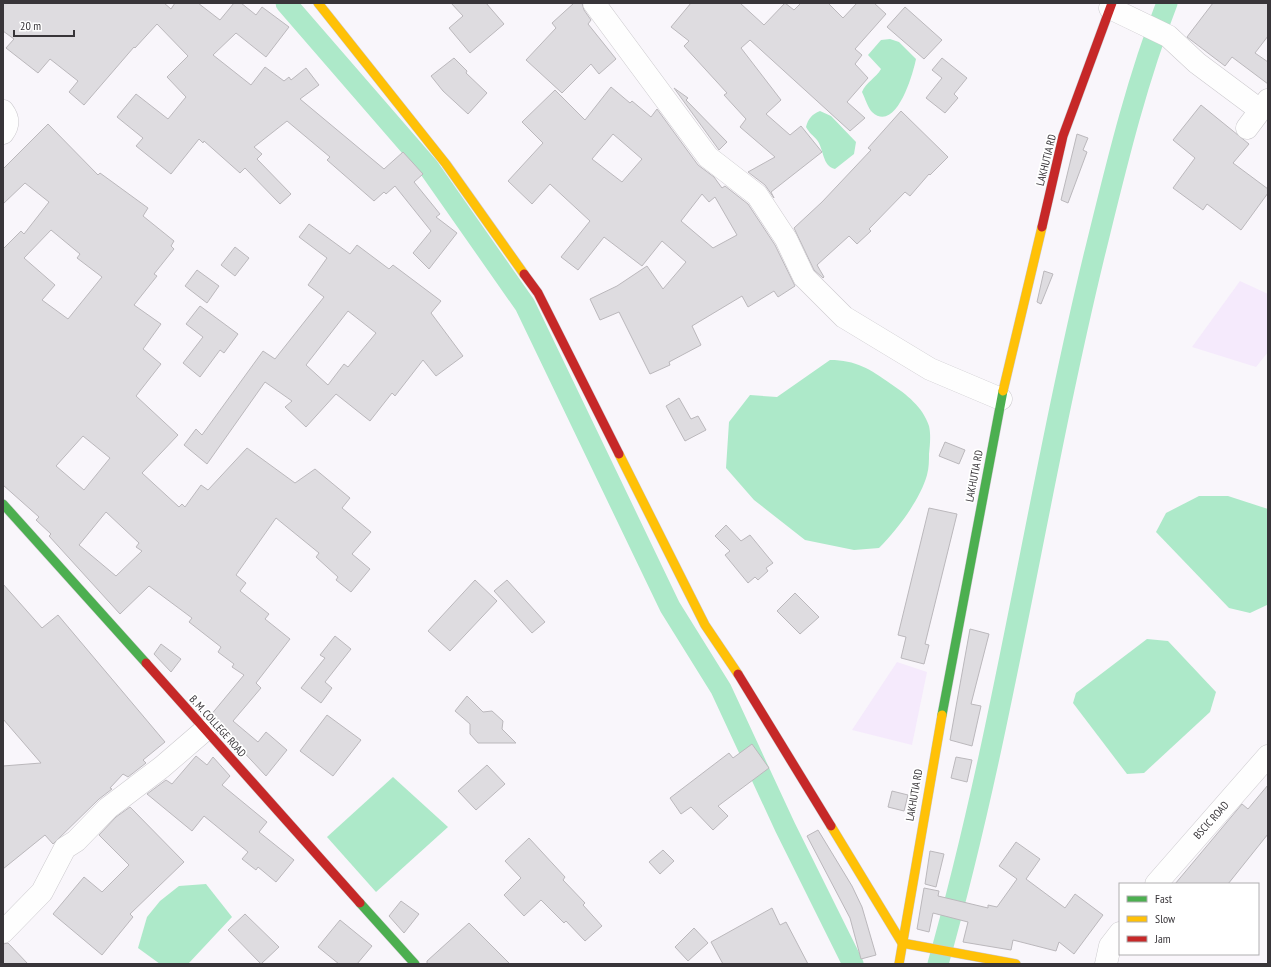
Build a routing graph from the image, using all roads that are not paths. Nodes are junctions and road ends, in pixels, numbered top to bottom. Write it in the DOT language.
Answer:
graph roads {
  1 [pos="318,3"];
  2 [pos="594,3"];
  3 [pos="1111,6"];
  4 [pos="1264,105"];
  5 [pos="3,111"];
  6 [pos="1246,128"];
  7 [pos="3,133"];
  8 [pos="1001,400"];
  9 [pos="3,504"];
  10 [pos="205,730"];
  11 [pos="1268,756"];
  12 [pos="1157,883"];
  13 [pos="3,932"];
  14 [pos="1119,934"];
  15 [pos="902,942"];
  16 [pos="415,964"];
  17 [pos="899,964"];
  18 [pos="1016,964"];
  19 [pos="1106,964"];
  1 -- 15 [label="street"];
  2 -- 8 [label="street"];
  3 -- 4 [label="street"];
  3 -- 8 [label="street, LAKHUTIA RD"];
  4 -- 6 [label="street"];
  5 -- 7 [label="street"];
  8 -- 15 [label="street, LAKHUTIA RD"];
  9 -- 10 [label="street, B. M. COLLEGE ROAD"];
  10 -- 13 [label="street"];
  10 -- 16 [label="street, B. M. COLLEGE ROAD"];
  11 -- 12 [label="street, BSCIC ROAD"];
  14 -- 19 [label="street"];
  15 -- 17 [label="street, LAKHUTIA RD"];
  15 -- 18 [label="street"];
}
